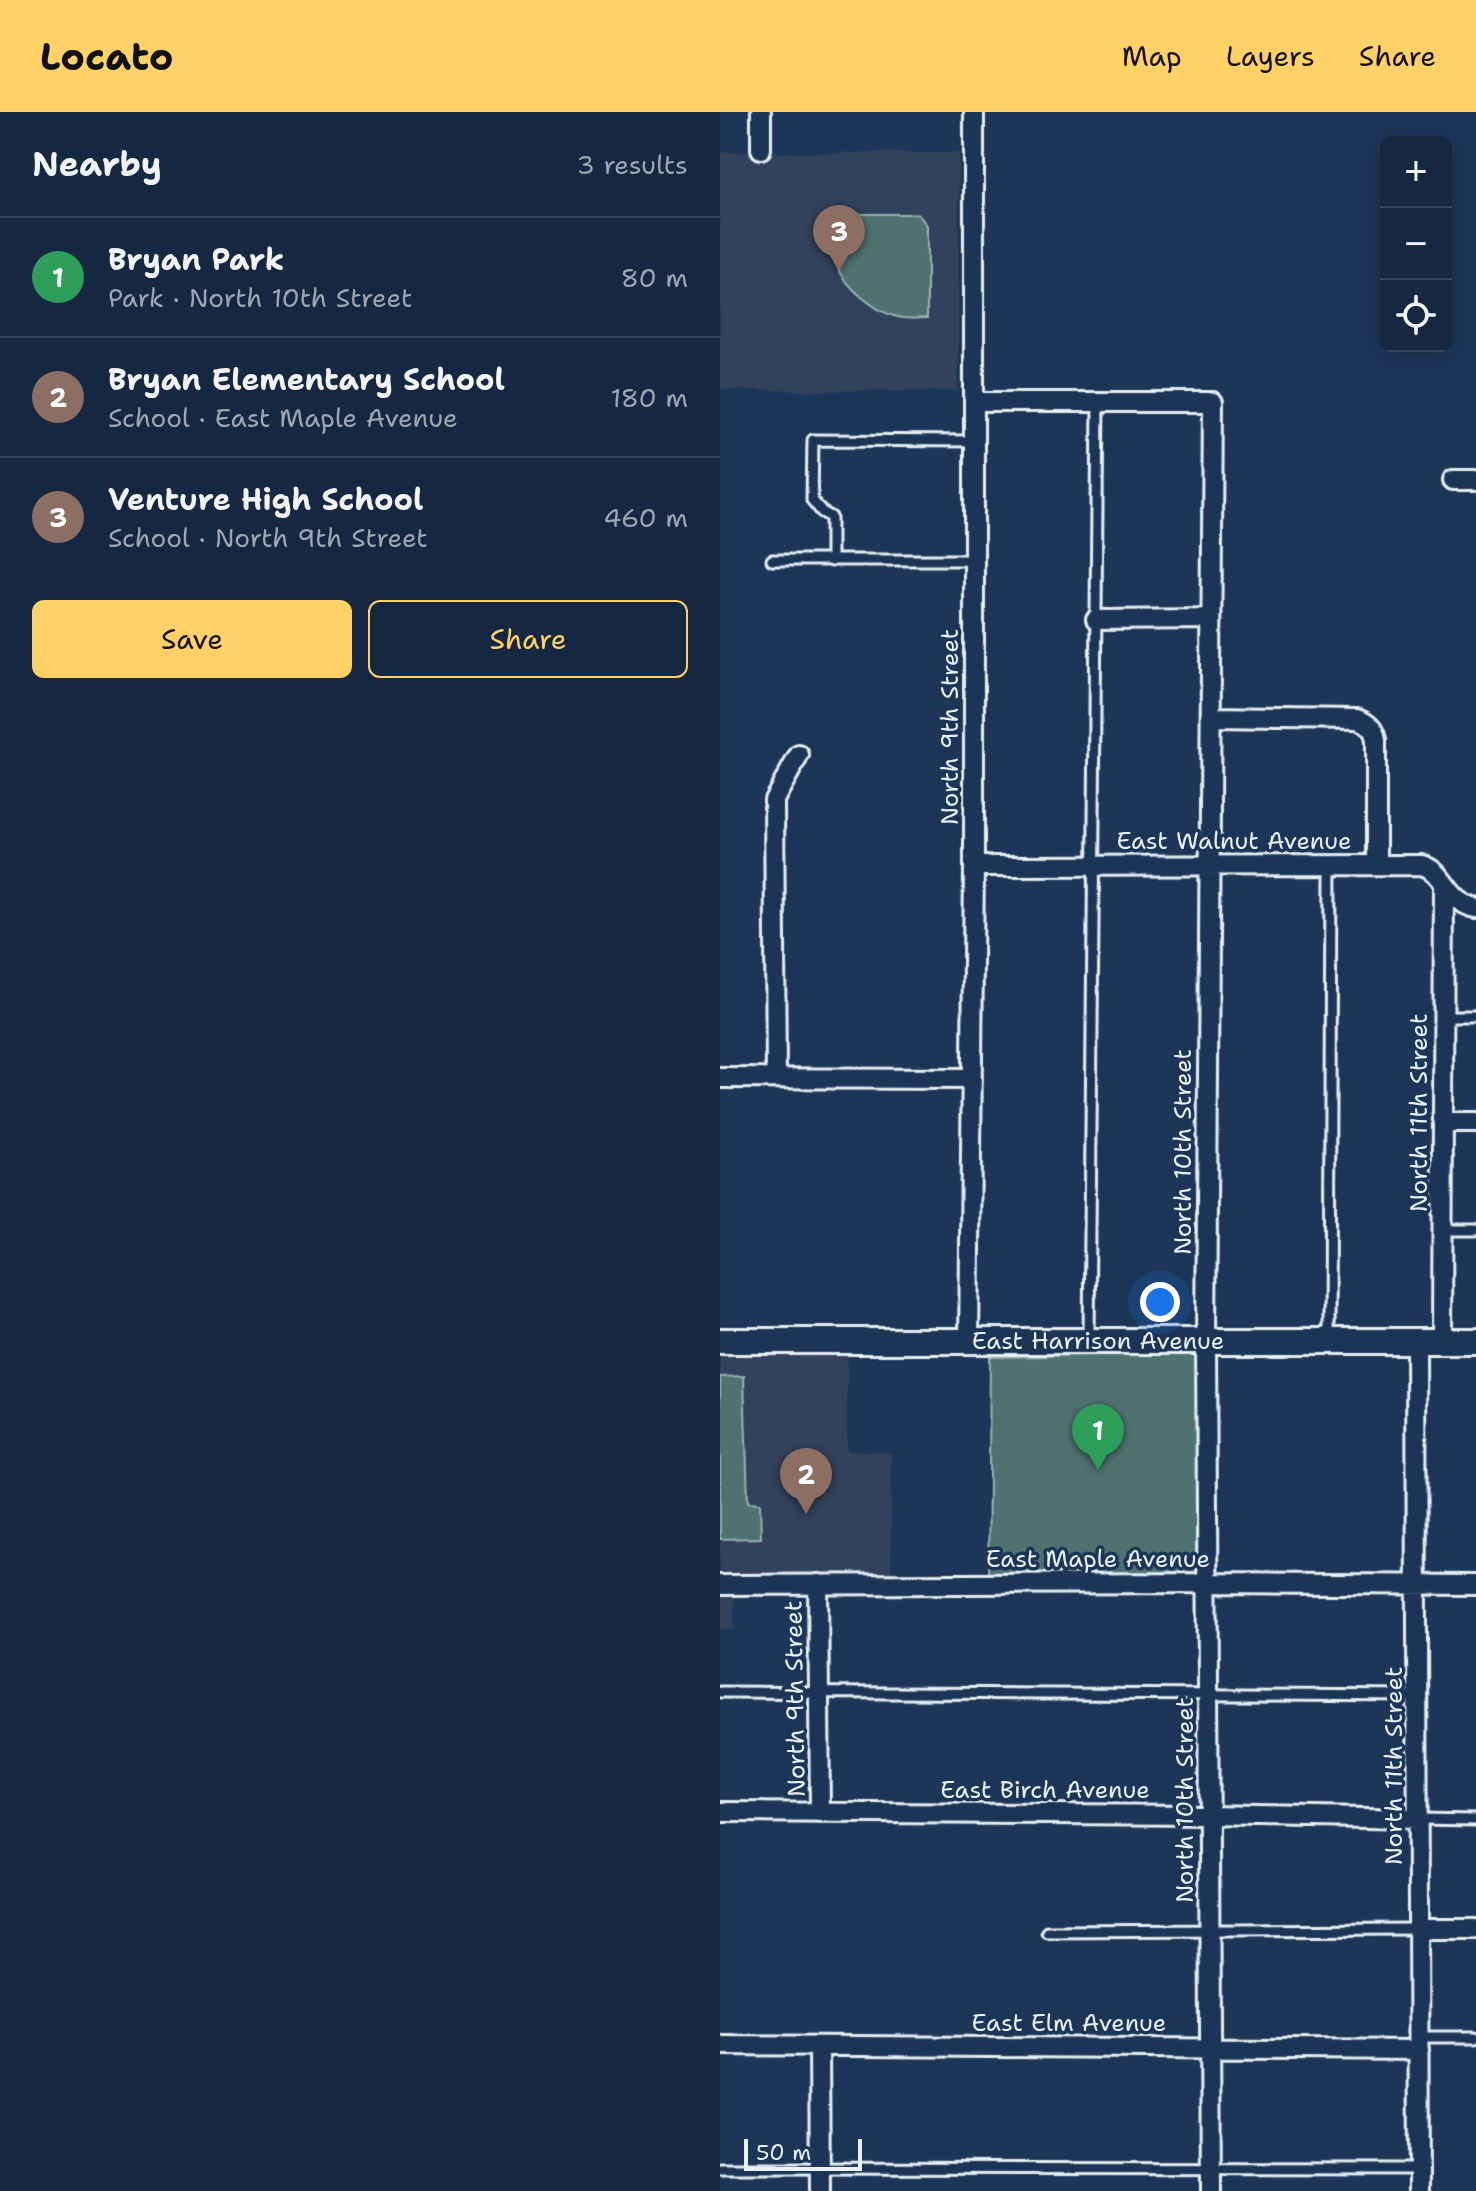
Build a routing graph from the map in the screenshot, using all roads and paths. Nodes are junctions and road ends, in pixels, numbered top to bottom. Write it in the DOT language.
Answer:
graph roads {
  1 [pos="761,112"];
  2 [pos="974,112"];
  3 [pos="761,149"];
  4 [pos="974,402"];
  5 [pos="1098,402"];
  6 [pos="974,441"];
  7 [pos="1453,480"];
  8 [pos="1476,480"];
  9 [pos="772,560"];
  10 [pos="974,560"];
  11 [pos="831,561"];
  12 [pos="1211,619"];
  13 [pos="1096,620"];
  14 [pos="1211,717"];
  15 [pos="799,755"];
  16 [pos="1094,865"];
  17 [pos="1209,865"];
  18 [pos="1331,865"];
  19 [pos="1376,865"];
  20 [pos="974,866"];
  21 [pos="1444,886"];
  22 [pos="1476,908"];
  23 [pos="1444,1016"];
  24 [pos="1476,1016"];
  25 [pos="720,1078"];
  26 [pos="776,1078"];
  27 [pos="972,1079"];
  28 [pos="1443,1123"];
  29 [pos="1476,1123"];
  30 [pos="1443,1230"];
  31 [pos="1476,1230"];
  32 [pos="720,1341"];
  33 [pos="1089,1341"];
  34 [pos="1206,1341"];
  35 [pos="1329,1341"];
  36 [pos="1416,1341"];
  37 [pos="1442,1341"];
  38 [pos="1476,1341"];
  39 [pos="969,1342"];
  40 [pos="1208,1583"];
  41 [pos="818,1584"];
  42 [pos="720,1585"];
  43 [pos="1418,1585"];
  44 [pos="1476,1585"];
  45 [pos="720,1692"];
  46 [pos="819,1693"];
  47 [pos="1209,1695"];
  48 [pos="1418,1696"];
  49 [pos="720,1812"];
  50 [pos="820,1813"];
  51 [pos="1209,1815"];
  52 [pos="1418,1819"];
  53 [pos="1476,1820"];
  54 [pos="1418,1929"];
  55 [pos="1476,1929"];
  56 [pos="1047,1931"];
  57 [pos="1209,1931"];
  58 [pos="1476,2037"];
  59 [pos="1419,2043"];
  60 [pos="720,2045"];
  61 [pos="819,2046"];
  62 [pos="1210,2048"];
  63 [pos="720,2168"];
  64 [pos="820,2168"];
  65 [pos="1210,2169"];
  66 [pos="1419,2169"];
  67 [pos="820,2191"];
  68 [pos="1211,2191"];
  69 [pos="1419,2191"];
  1 -- 3 [label="street"];
  2 -- 4 [label="street, North 9th Street"];
  4 -- 5 [label="street"];
  4 -- 6 [label="street, North 9th Street"];
  5 -- 12 [label="street, North 10th Street"];
  5 -- 13 [label="lane"];
  6 -- 10 [label="street, North 9th Street"];
  6 -- 11 [label="lane"];
  7 -- 8 [label="street"];
  9 -- 11 [label="lane"];
  10 -- 11 [label="lane"];
  10 -- 20 [label="street, North 9th Street"];
  12 -- 13 [label="street"];
  12 -- 14 [label="street, North 10th Street"];
  13 -- 16 [label="lane"];
  14 -- 17 [label="street, North 10th Street"];
  14 -- 19 [label="street"];
  15 -- 26 [label="street"];
  16 -- 17 [label="street, East Walnut Avenue"];
  16 -- 20 [label="street, East Walnut Avenue"];
  16 -- 33 [label="lane"];
  17 -- 18 [label="street, East Walnut Avenue"];
  17 -- 34 [label="street, North 10th Street"];
  18 -- 19 [label="street, East Walnut Avenue"];
  18 -- 35 [label="lane"];
  19 -- 21 [label="street, East Walnut Avenue"];
  20 -- 27 [label="street, North 9th Street"];
  21 -- 22 [label="street, East Walnut Avenue"];
  21 -- 23 [label="street, North 11th Street"];
  23 -- 24 [label="lane"];
  23 -- 28 [label="street, North 11th Street"];
  25 -- 26 [label="street"];
  26 -- 27 [label="street"];
  27 -- 39 [label="street, North 9th Street"];
  28 -- 29 [label="street"];
  28 -- 30 [label="street, North 11th Street"];
  30 -- 31 [label="lane"];
  30 -- 37 [label="street, North 11th Street"];
  32 -- 39 [label="street, East Harrison Avenue"];
  33 -- 34 [label="street, East Harrison Avenue"];
  33 -- 39 [label="street, East Harrison Avenue"];
  34 -- 35 [label="street, East Harrison Avenue"];
  34 -- 40 [label="street, North 10th Street"];
  35 -- 36 [label="street, East Harrison Avenue"];
  36 -- 37 [label="street, East Harrison Avenue"];
  36 -- 43 [label="street, North 11th Street"];
  37 -- 38 [label="street, East Harrison Avenue"];
  40 -- 41 [label="street, East Maple Avenue"];
  40 -- 43 [label="street, East Maple Avenue"];
  40 -- 47 [label="street, North 10th Street"];
  41 -- 42 [label="street, East Maple Avenue"];
  41 -- 46 [label="street, North 9th Street"];
  43 -- 44 [label="street, East Maple Avenue"];
  43 -- 48 [label="street, North 11th Street"];
  45 -- 46 [label="lane"];
  46 -- 47 [label="lane"];
  46 -- 50 [label="street, North 9th Street"];
  47 -- 48 [label="lane"];
  47 -- 51 [label="street, North 10th Street"];
  48 -- 52 [label="street, North 11th Street"];
  49 -- 50 [label="street, East Birch Avenue"];
  50 -- 51 [label="street, East Birch Avenue"];
  51 -- 52 [label="street, East Birch Avenue"];
  51 -- 57 [label="street, North 10th Street"];
  52 -- 53 [label="lane"];
  52 -- 54 [label="street, North 11th Street"];
  54 -- 55 [label="street"];
  54 -- 57 [label="lane"];
  54 -- 59 [label="street, North 11th Street"];
  56 -- 57 [label="lane"];
  57 -- 62 [label="street, North 10th Street"];
  58 -- 59 [label="lane"];
  59 -- 62 [label="street, East Elm Avenue"];
  59 -- 66 [label="street, North 11th Street"];
  60 -- 61 [label="street, East Elm Avenue"];
  61 -- 62 [label="street, East Elm Avenue"];
  61 -- 64 [label="street"];
  62 -- 65 [label="street, North 10th Street"];
  63 -- 64 [label="lane"];
  64 -- 65 [label="lane"];
  64 -- 67 [label="street"];
  65 -- 66 [label="lane"];
  65 -- 68 [label="street, North 10th Street"];
  66 -- 69 [label="street, North 11th Street"];
}
